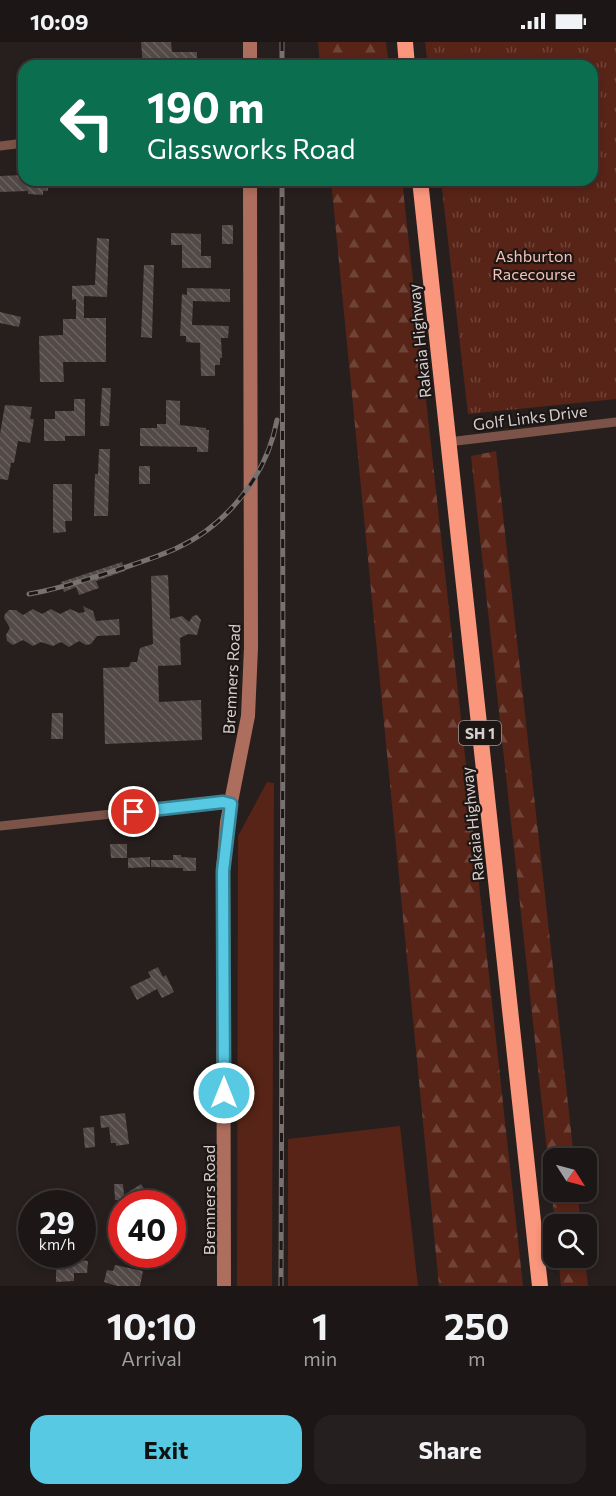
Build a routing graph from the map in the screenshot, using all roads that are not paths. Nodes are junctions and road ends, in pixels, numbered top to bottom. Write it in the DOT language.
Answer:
graph roads {
  1 [pos="250,42"];
  2 [pos="405,42"];
  3 [pos="250,60"];
  4 [pos="406,60"];
  5 [pos="18,144"];
  6 [pos="0,146"];
  7 [pos="250,186"];
  8 [pos="421,186"];
  9 [pos="616,422"];
  10 [pos="448,442"];
  11 [pos="231,804"];
  12 [pos="0,826"];
  13 [pos="224,1286"];
  14 [pos="540,1286"];
  1 -- 3 [label="street"];
  2 -- 4 [label="highway"];
  5 -- 6 [label="street"];
  7 -- 11 [label="street, Bremners Road"];
  8 -- 10 [label="highway, Rakaia Highway / SH 1"];
  9 -- 10 [label="street, Golf Links Drive"];
  10 -- 14 [label="highway, Rakaia Highway / SH 1"];
  11 -- 12 [label="street"];
  11 -- 13 [label="street, Bremners Road"];
}
